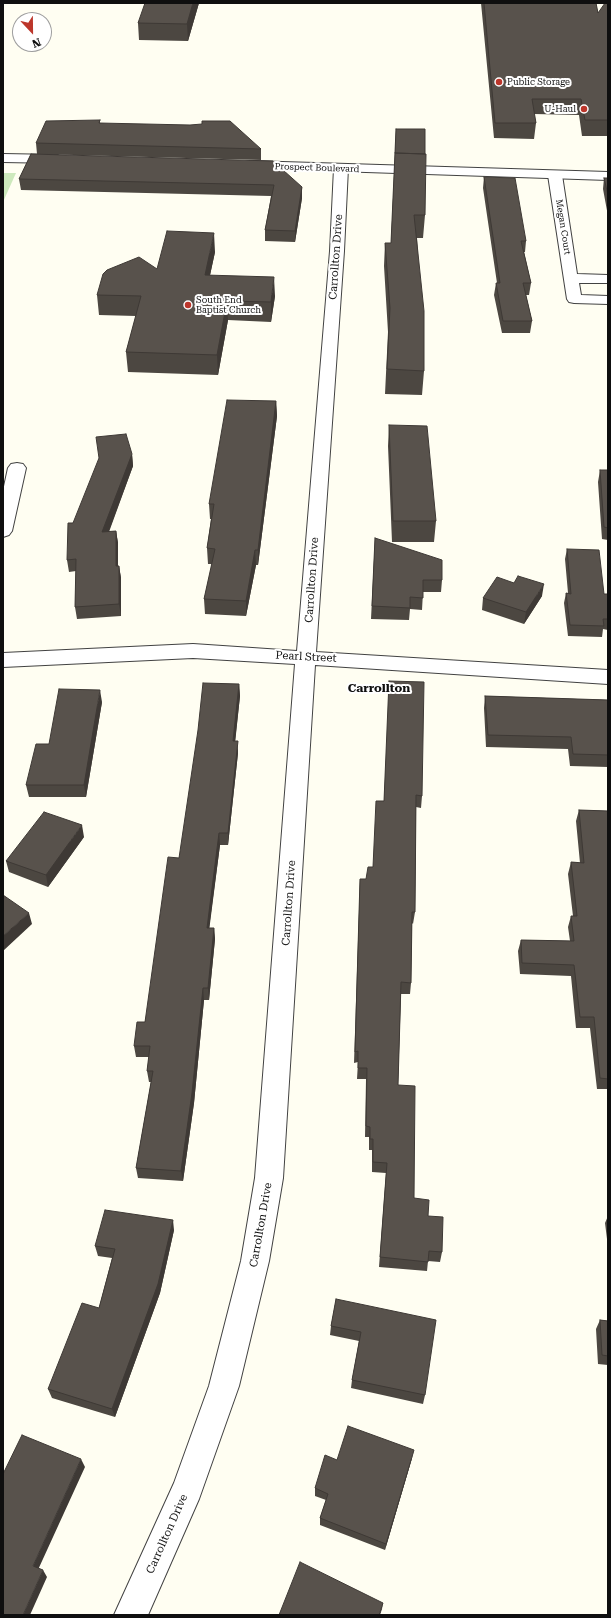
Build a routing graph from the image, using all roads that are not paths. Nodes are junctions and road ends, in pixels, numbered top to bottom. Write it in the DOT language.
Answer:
graph roads {
  1 [pos="3,158"];
  2 [pos="74,160"];
  3 [pos="239,165"];
  4 [pos="341,168"];
  5 [pos="555,175"];
  6 [pos="608,176"];
  7 [pos="571,278"];
  8 [pos="608,279"];
  9 [pos="608,300"];
  10 [pos="17,468"];
  11 [pos="3,531"];
  12 [pos="306,657"];
  13 [pos="3,660"];
  14 [pos="608,677"];
  15 [pos="131,1615"];
  1 -- 2 [label="street"];
  3 -- 4 [label="street, Prospect Boulevard"];
  4 -- 5 [label="street, Prospect Boulevard"];
  4 -- 12 [label="street, Carrollton Drive"];
  5 -- 6 [label="street, Prospect Boulevard"];
  5 -- 7 [label="street, Megan Court"];
  7 -- 8 [label="street"];
  7 -- 9 [label="street, Megan Court"];
  10 -- 11 [label="street"];
  12 -- 13 [label="street, Pearl Street"];
  12 -- 14 [label="street, Pearl Street"];
  12 -- 15 [label="street, Carrollton Drive"];
}
